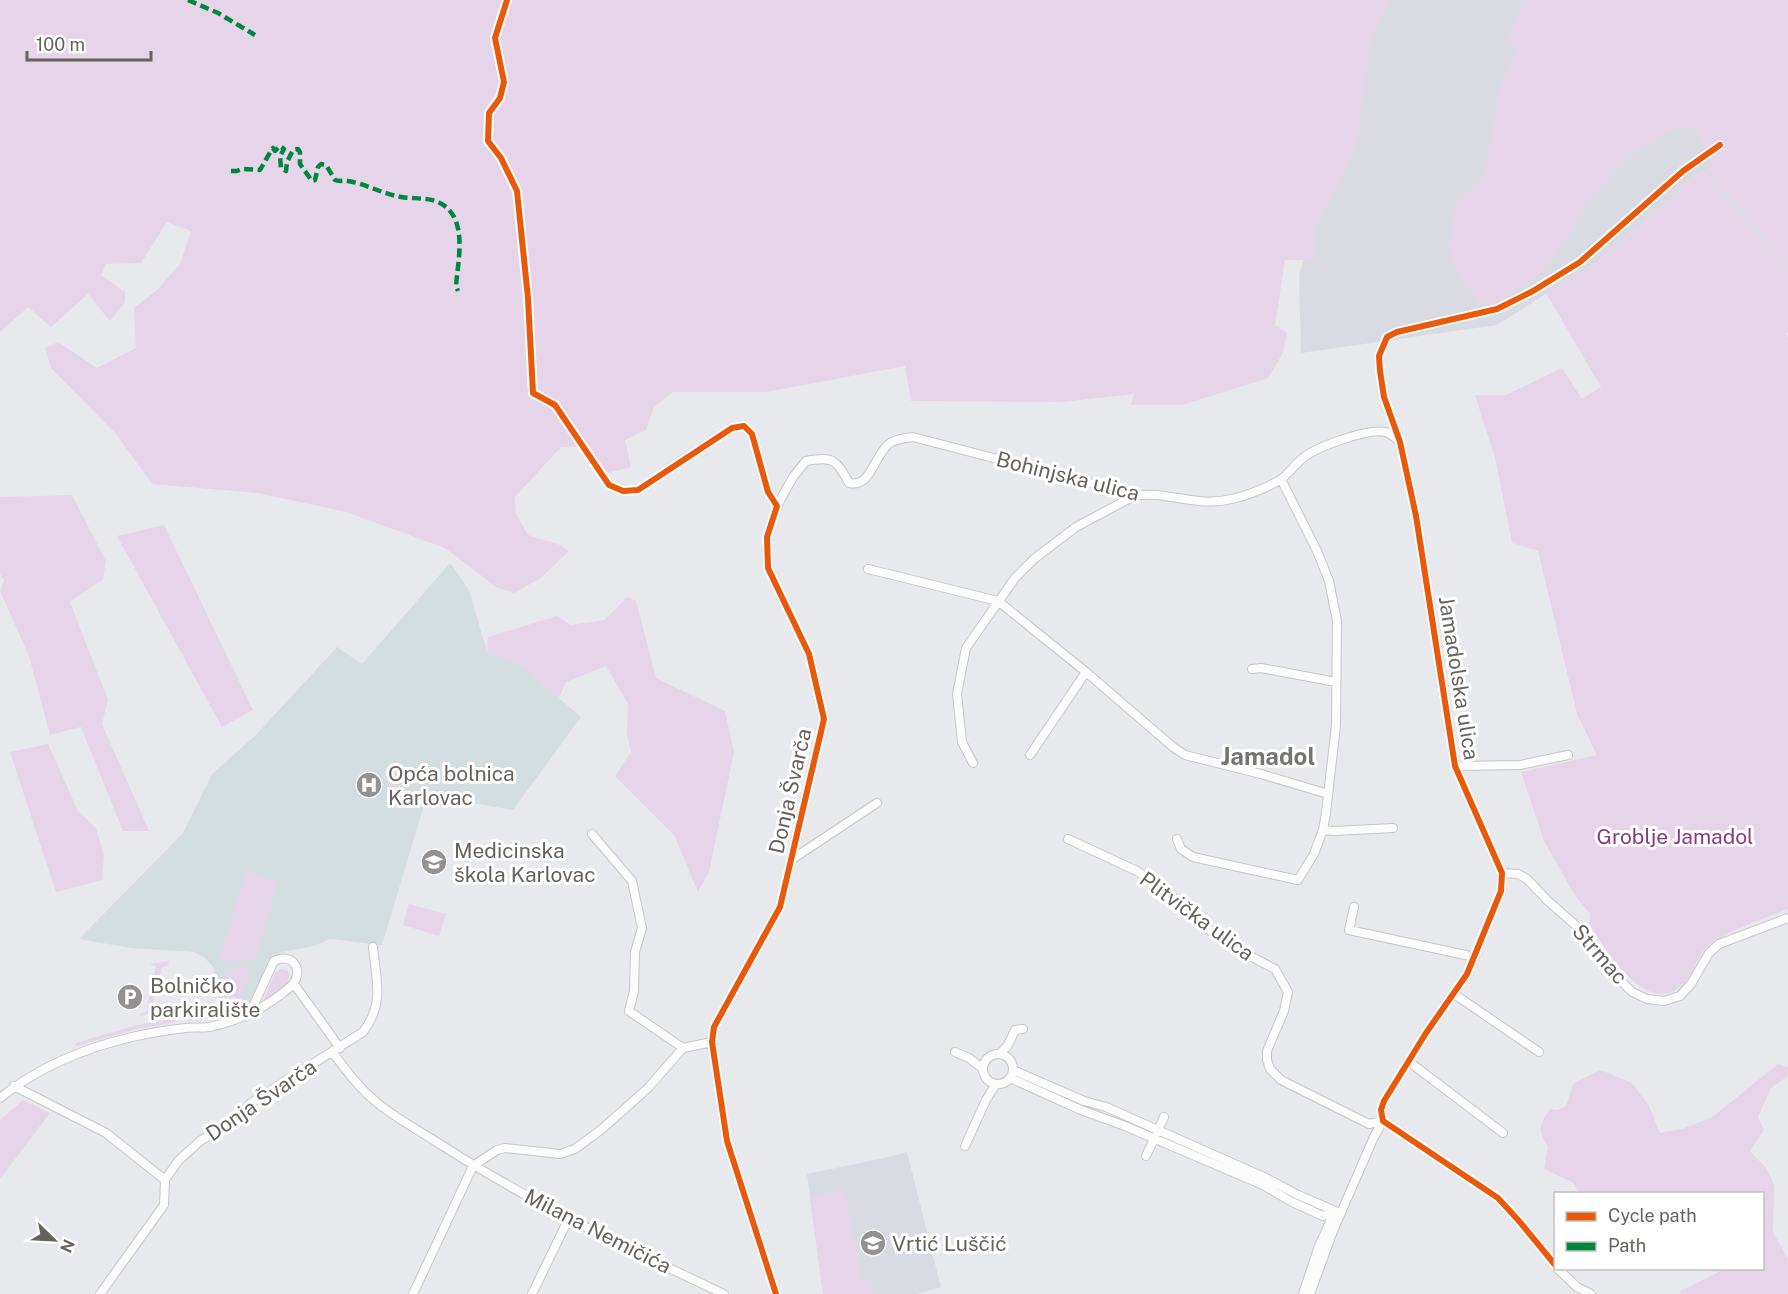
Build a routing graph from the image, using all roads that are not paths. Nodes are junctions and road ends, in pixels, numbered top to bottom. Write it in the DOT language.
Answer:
graph roads {
  1 [pos="1720,145"];
  2 [pos="1400,442"];
  3 [pos="672,467"];
  4 [pos="1281,479"];
  5 [pos="1136,495"];
  6 [pos="777,506"];
  7 [pos="868,569"];
  8 [pos="998,601"];
  9 [pos="1252,669"];
  10 [pos="1086,672"];
  11 [pos="1336,682"];
  12 [pos="1030,755"];
  13 [pos="1568,755"];
  14 [pos="973,763"];
  15 [pos="1455,766"];
  16 [pos="1328,795"];
  17 [pos="877,803"];
  18 [pos="1393,828"];
  19 [pos="1323,830"];
  20 [pos="591,834"];
  21 [pos="1068,839"];
  22 [pos="1177,839"];
  23 [pos="791,860"];
  24 [pos="1502,873"];
  25 [pos="1354,907"];
  26 [pos="1788,918"];
  27 [pos="373,947"];
  28 [pos="1475,957"];
  29 [pos="294,984"];
  30 [pos="1454,994"];
  31 [pos="250,1013"];
  32 [pos="1023,1029"];
  33 [pos="712,1042"];
  34 [pos="683,1048"];
  35 [pos="336,1050"];
  36 [pos="955,1052"];
  37 [pos="1539,1052"];
  38 [pos="1003,1055"];
  39 [pos="1408,1062"];
  40 [pos="984,1064"];
  41 [pos="1012,1074"];
  42 [pos="992,1083"];
  43 [pos="14,1086"];
  44 [pos="0,1098"];
  45 [pos="1164,1117"];
  46 [pos="1383,1121"];
  47 [pos="1503,1133"];
  48 [pos="1156,1135"];
  49 [pos="965,1146"];
  50 [pos="1146,1156"];
  51 [pos="473,1166"];
  52 [pos="165,1180"];
  53 [pos="1348,1197"];
  54 [pos="1335,1211"];
  55 [pos="1323,1216"];
  56 [pos="568,1220"];
  57 [pos="1337,1221"];
  58 [pos="1326,1228"];
  59 [pos="1554,1265"];
  60 [pos="1559,1270"];
  61 [pos="713,1292"];
  62 [pos="100,1294"];
  63 [pos="412,1294"];
  64 [pos="532,1294"];
  65 [pos="724,1294"];
  66 [pos="776,1294"];
  67 [pos="1303,1294"];
  68 [pos="1310,1294"];
  69 [pos="1591,1294"];
  1 -- 2 [label="street, Jamadolska ulica"];
  2 -- 4 [label="street, Bohinjska ulica"];
  2 -- 15 [label="street, Jamadolska ulica"];
  3 -- 6 [label="street"];
  4 -- 5 [label="street, Bohinjska ulica"];
  4 -- 11 [label="street"];
  5 -- 6 [label="street, Bohinjska ulica"];
  5 -- 8 [label="street"];
  6 -- 23 [label="street, Donja Švarča"];
  7 -- 8 [label="street"];
  8 -- 10 [label="street"];
  8 -- 14 [label="street"];
  9 -- 11 [label="street"];
  10 -- 12 [label="street"];
  10 -- 16 [label="street"];
  11 -- 16 [label="street"];
  13 -- 15 [label="street"];
  15 -- 24 [label="street, Jamadolska ulica"];
  16 -- 19 [label="street"];
  17 -- 23 [label="street"];
  18 -- 19 [label="street"];
  19 -- 22 [label="street"];
  20 -- 34 [label="street"];
  21 -- 46 [label="street, Plitvička ulica"];
  23 -- 33 [label="street, Donja Švarča"];
  24 -- 26 [label="street, Strmac"];
  24 -- 28 [label="street"];
  25 -- 28 [label="street"];
  27 -- 35 [label="street"];
  28 -- 30 [label="street"];
  29 -- 31 [label="street"];
  29 -- 31 [label="street"];
  29 -- 35 [label="street"];
  30 -- 37 [label="street"];
  30 -- 39 [label="street"];
  31 -- 43 [label="street"];
  32 -- 38 [label="street"];
  33 -- 34 [label="street"];
  33 -- 66 [label="street"];
  34 -- 51 [label="street"];
  35 -- 51 [label="street, Donja Švarča"];
  35 -- 52 [label="street, Donja Švarča"];
  36 -- 40 [label="street"];
  38 -- 40 [label="street"];
  38 -- 41 [label="street"];
  39 -- 46 [label="street"];
  39 -- 47 [label="street"];
  40 -- 42 [label="street"];
  41 -- 42 [label="street"];
  41 -- 48 [label="street"];
  42 -- 49 [label="street"];
  43 -- 44 [label="street"];
  43 -- 52 [label="street"];
  45 -- 48 [label="street"];
  46 -- 53 [label="street"];
  46 -- 59 [label="street"];
  48 -- 50 [label="street"];
  48 -- 54 [label="street"];
  48 -- 55 [label="street"];
  51 -- 56 [label="street, Milana Nemičića"];
  51 -- 63 [label="street"];
  52 -- 62 [label="street, Donja Švarča"];
  53 -- 54 [label="street"];
  53 -- 57 [label="street"];
  54 -- 55 [label="street"];
  54 -- 57 [label="street"];
  54 -- 58 [label="street"];
  55 -- 58 [label="street"];
  56 -- 61 [label="street, Milana Nemičića"];
  56 -- 64 [label="street"];
  57 -- 68 [label="street"];
  58 -- 67 [label="street"];
  60 -- 69 [label="street"];
  61 -- 65 [label="street, Milana Nemičića"];
}
